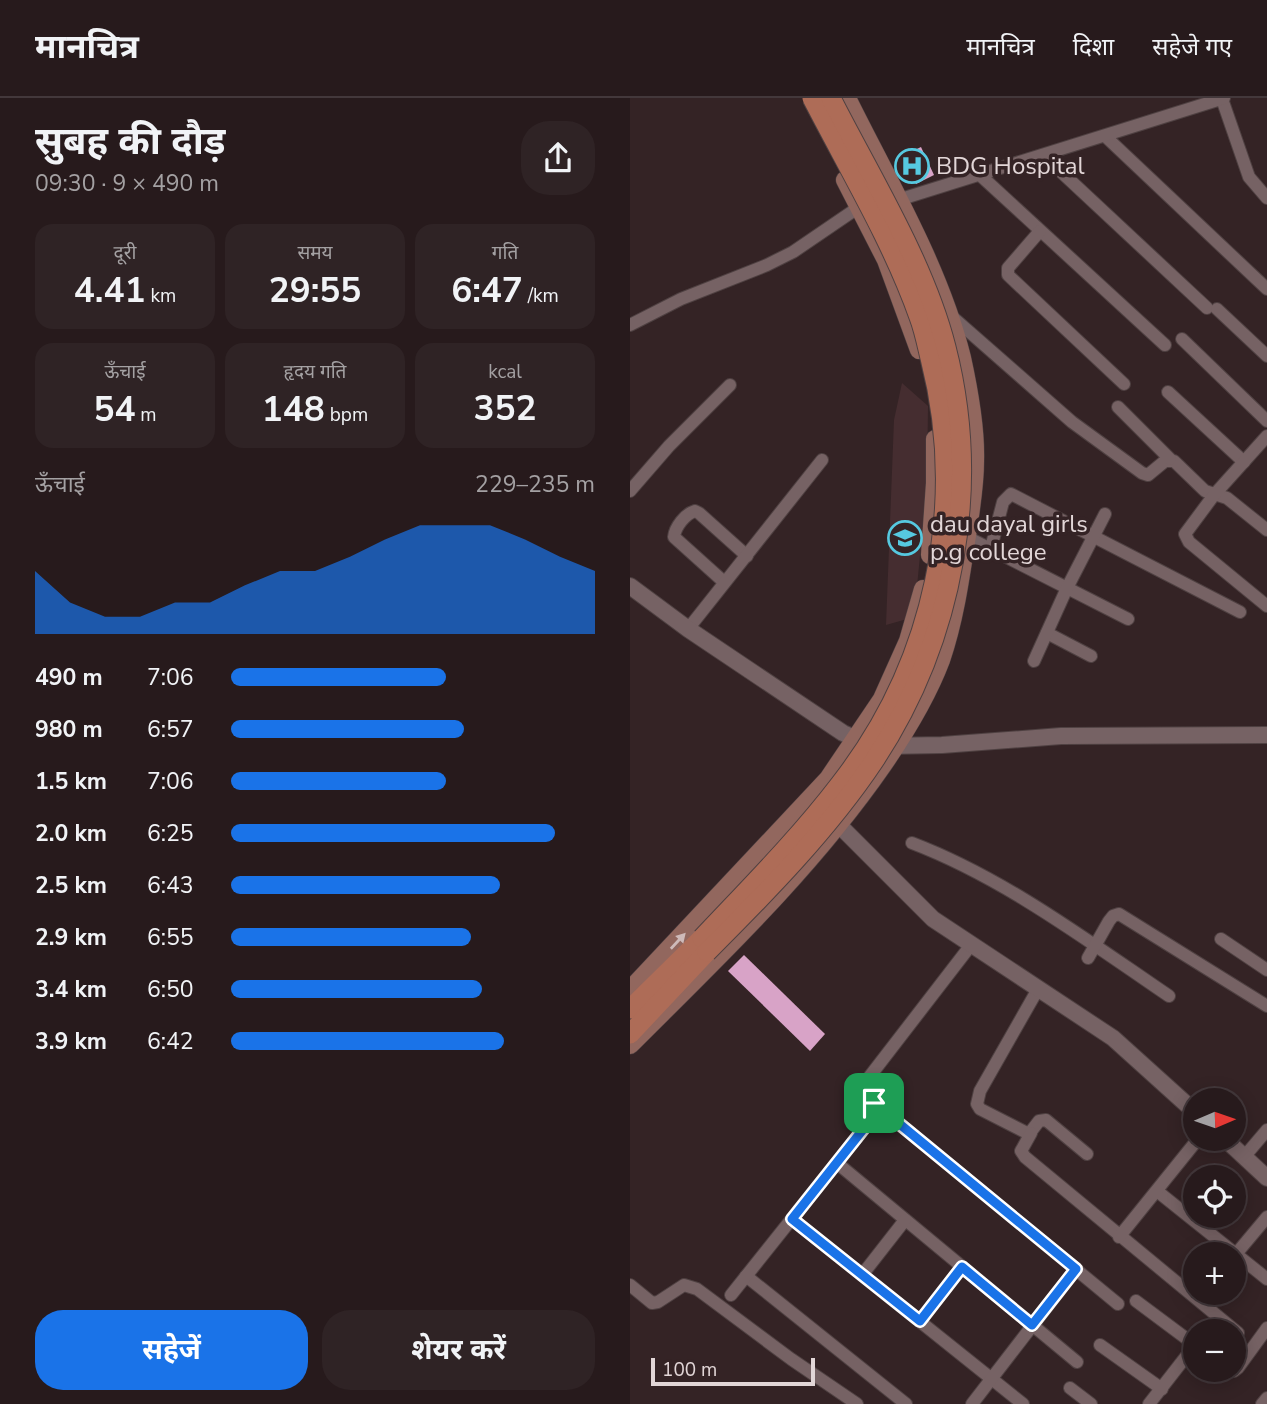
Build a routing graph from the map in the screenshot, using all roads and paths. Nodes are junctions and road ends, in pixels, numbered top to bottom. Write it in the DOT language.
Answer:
graph roads {
  1 [pos="804,98"];
  2 [pos="812,98"];
  3 [pos="831,98"];
  4 [pos="847,98"];
  5 [pos="1223,98"];
  6 [pos="1105,136"];
  7 [pos="1043,155"];
  8 [pos="980,175"];
  9 [pos="1267,198"];
  10 [pos="898,200"];
  11 [pos="859,207"];
  12 [pos="1040,231"];
  13 [pos="1267,289"];
  14 [pos="949,314"];
  15 [pos="630,325"];
  16 [pos="1182,340"];
  17 [pos="1165,345"];
  18 [pos="1267,356"];
  19 [pos="1124,384"];
  20 [pos="730,385"];
  21 [pos="1168,392"];
  22 [pos="1118,407"];
  23 [pos="1267,421"];
  24 [pos="1267,436"];
  25 [pos="1262,452"];
  26 [pos="1170,459"];
  27 [pos="821,460"];
  28 [pos="1244,462"];
  29 [pos="630,491"];
  30 [pos="1214,495"];
  31 [pos="1105,514"];
  32 [pos="1267,530"];
  33 [pos="967,537"];
  34 [pos="1093,538"];
  35 [pos="990,548"];
  36 [pos="747,556"];
  37 [pos="724,582"];
  38 [pos="630,586"];
  39 [pos="1067,588"];
  40 [pos="1267,606"];
  41 [pos="1240,612"];
  42 [pos="1128,619"];
  43 [pos="688,629"];
  44 [pos="1046,633"];
  45 [pos="1091,656"];
  46 [pos="1034,661"];
  47 [pos="1267,735"];
  48 [pos="856,740"];
  49 [pos="897,745"];
  50 [pos="839,825"];
  51 [pos="912,843"];
  52 [pos="1221,939"];
  53 [pos="704,945"];
  54 [pos="971,945"];
  55 [pos="1095,946"];
  56 [pos="1088,958"];
  57 [pos="1267,970"];
  58 [pos="1038,989"];
  59 [pos="630,990"];
  60 [pos="1169,996"];
  61 [pos="1267,1006"];
  62 [pos="630,1009"];
  63 [pos="630,1034"];
  64 [pos="630,1045"];
  65 [pos="1183,1101"];
  66 [pos="874,1103"];
  67 [pos="1267,1129"];
  68 [pos="1031,1133"];
  69 [pos="1188,1152"];
  70 [pos="1239,1152"];
  71 [pos="1087,1154"];
  72 [pos="1244,1157"];
  73 [pos="837,1163"];
  74 [pos="1267,1178"];
  75 [pos="1157,1191"];
  76 [pos="1267,1217"];
  77 [pos="792,1219"];
  78 [pos="905,1220"];
  79 [pos="1119,1237"];
  80 [pos="1221,1242"];
  81 [pos="1246,1242"];
  82 [pos="1246,1262"];
  83 [pos="962,1267"];
  84 [pos="1076,1269"];
  85 [pos="862,1275"];
  86 [pos="746,1276"];
  87 [pos="1267,1279"];
  88 [pos="630,1285"];
  89 [pos="731,1295"];
  90 [pos="1136,1301"];
  91 [pos="1118,1304"];
  92 [pos="1221,1319"];
  93 [pos="920,1321"];
  94 [pos="1032,1325"];
  95 [pos="1267,1328"];
  96 [pos="1183,1336"];
  97 [pos="1101,1345"];
  98 [pos="1246,1357"];
  99 [pos="1183,1361"];
  100 [pos="1077,1362"];
  101 [pos="991,1378"];
  102 [pos="1070,1388"];
  103 [pos="1162,1389"];
  104 [pos="1267,1398"];
  105 [pos="857,1404"];
  106 [pos="906,1404"];
  107 [pos="972,1404"];
  108 [pos="1023,1404"];
  109 [pos="1091,1404"];
  110 [pos="1149,1404"];
  111 [pos="1262,1404"];
  1 -- 11 [label="main road"];
  2 -- 53 [label="main road, bridge"];
  3 -- 53 [label="main road, bridge"];
  4 -- 10 [label="main road"];
  5 -- 6 [label="street"];
  5 -- 9 [label="street"];
  6 -- 7 [label="street"];
  6 -- 13 [label="street"];
  7 -- 8 [label="street"];
  7 -- 18 [label="street"];
  8 -- 10 [label="street"];
  8 -- 12 [label="street"];
  10 -- 14 [label="main road"];
  11 -- 15 [label="street"];
  11 -- 48 [label="main road"];
  12 -- 17 [label="street"];
  12 -- 19 [label="street"];
  14 -- 26 [label="street"];
  14 -- 33 [label="main road"];
  16 -- 23 [label="street"];
  20 -- 29 [label="street"];
  21 -- 28 [label="street"];
  22 -- 26 [label="street"];
  24 -- 25 [label="street"];
  25 -- 28 [label="street"];
  26 -- 30 [label="street"];
  27 -- 36 [label="street"];
  28 -- 30 [label="street"];
  30 -- 32 [label="street"];
  30 -- 40 [label="street"];
  31 -- 34 [label="street"];
  33 -- 35 [label="street"];
  33 -- 49 [label="main road"];
  34 -- 35 [label="street"];
  34 -- 39 [label="street"];
  34 -- 41 [label="street"];
  35 -- 39 [label="street"];
  36 -- 37 [label="street"];
  36 -- 37 [label="street"];
  37 -- 43 [label="street"];
  38 -- 43 [label="street"];
  39 -- 42 [label="street"];
  39 -- 44 [label="street"];
  43 -- 48 [label="street"];
  44 -- 45 [label="street"];
  44 -- 46 [label="street"];
  47 -- 49 [label="street"];
  48 -- 49 [label="street"];
  59 -- 48 [label="main road, one-way"];
  49 -- 50 [label="main road"];
  50 -- 54 [label="street"];
  50 -- 64 [label="main road"];
  51 -- 55 [label="street"];
  52 -- 57 [label="street"];
  53 -- 62 [label="main road"];
  53 -- 63 [label="main road"];
  54 -- 58 [label="street"];
  54 -- 66 [label="street"];
  55 -- 56 [label="street"];
  55 -- 60 [label="street"];
  55 -- 61 [label="street"];
  58 -- 65 [label="street"];
  58 -- 68 [label="street"];
  66 -- 73 [label="street"];
  66 -- 84 [label="street"];
  67 -- 72 [label="street"];
  68 -- 71 [label="street"];
  68 -- 79 [label="street"];
  69 -- 75 [label="street"];
  70 -- 72 [label="street"];
  72 -- 74 [label="street"];
  73 -- 77 [label="street"];
  73 -- 78 [label="street"];
  75 -- 79 [label="street"];
  75 -- 80 [label="street"];
  76 -- 81 [label="street"];
  77 -- 85 [label="street"];
  77 -- 86 [label="street"];
  78 -- 83 [label="street"];
  78 -- 85 [label="street"];
  79 -- 92 [label="street"];
  82 -- 87 [label="street"];
  83 -- 93 [label="street"];
  83 -- 94 [label="street"];
  84 -- 91 [label="street"];
  84 -- 94 [label="street"];
  85 -- 93 [label="street"];
  86 -- 89 [label="street"];
  86 -- 106 [label="street"];
  88 -- 105 [label="street"];
  90 -- 96 [label="street"];
  93 -- 101 [label="street"];
  94 -- 100 [label="street"];
  94 -- 101 [label="street"];
  95 -- 98 [label="street"];
  97 -- 103 [label="street"];
  99 -- 103 [label="street"];
  101 -- 107 [label="street"];
  101 -- 108 [label="street"];
  102 -- 109 [label="street"];
  103 -- 110 [label="street"];
  104 -- 111 [label="street"];
}
